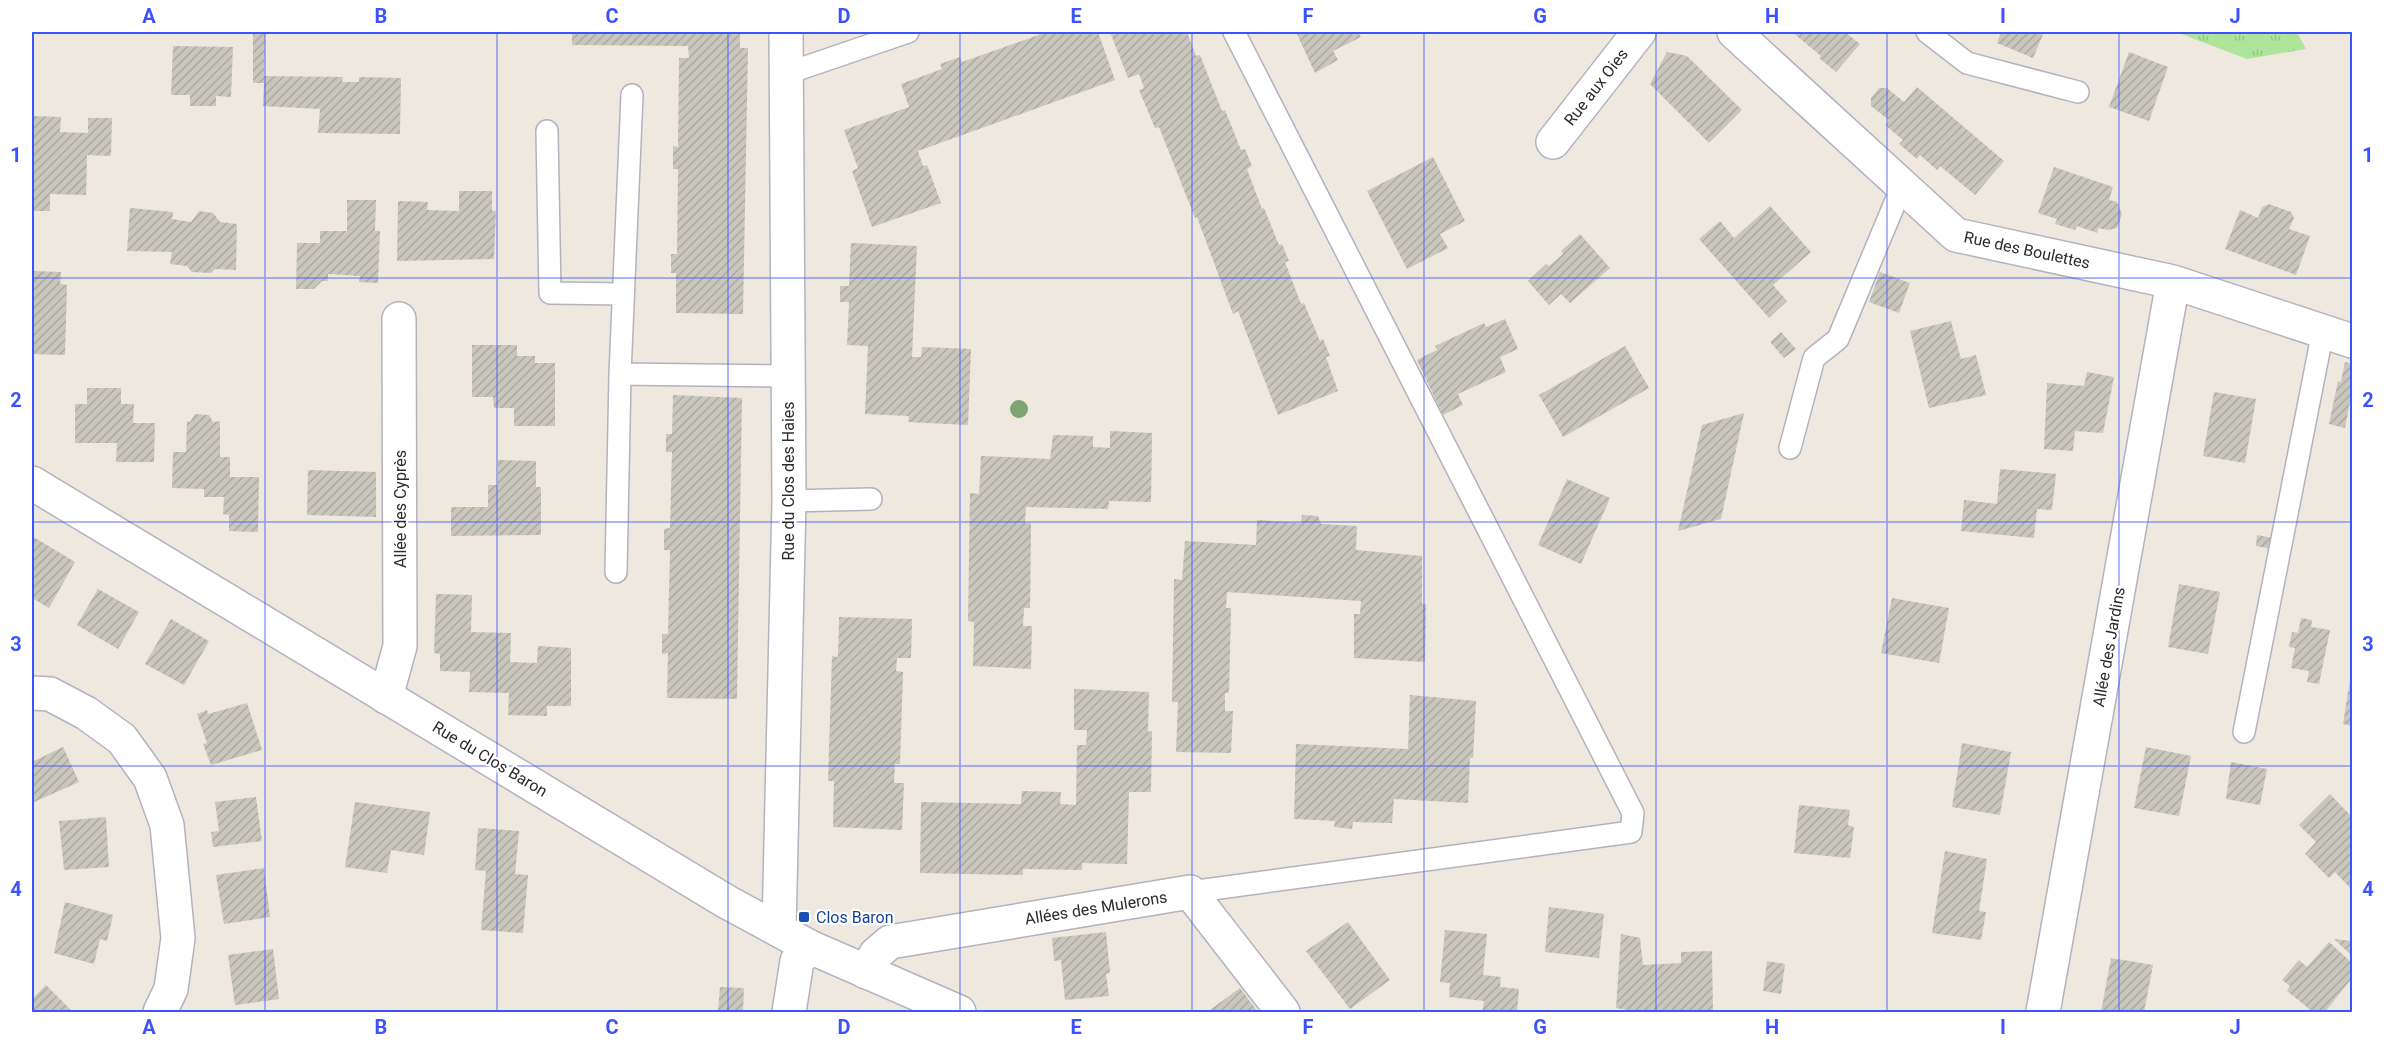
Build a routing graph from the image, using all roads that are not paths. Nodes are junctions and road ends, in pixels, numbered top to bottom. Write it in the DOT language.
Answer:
graph roads {
  1 [pos="786,32"];
  2 [pos="908,32"];
  3 [pos="1234,32"];
  4 [pos="1639,32"];
  5 [pos="1734,32"];
  6 [pos="1927,32"];
  7 [pos="785,74"];
  8 [pos="2078,92"];
  9 [pos="632,95"];
  10 [pos="548,131"];
  11 [pos="1553,142"];
  12 [pos="1902,186"];
  13 [pos="2173,282"];
  14 [pos="623,294"];
  15 [pos="399,319"];
  16 [pos="2338,336"];
  17 [pos="620,374"];
  18 [pos="788,376"];
  19 [pos="1790,448"];
  20 [pos="32,483"];
  21 [pos="871,499"];
  22 [pos="789,501"];
  23 [pos="616,572"];
  24 [pos="32,693"];
  25 [pos="386,697"];
  26 [pos="2244,732"];
  27 [pos="1190,892"];
  28 [pos="778,929"];
  29 [pos="810,948"];
  30 [pos="866,972"];
  31 [pos="160,1012"];
  32 [pos="789,1012"];
  33 [pos="959,1012"];
  34 [pos="1283,1012"];
  35 [pos="2043,1012"];
  1 -- 7 [label="street, Rue du Clos des Haies"];
  2 -- 7 [label="lane"];
  3 -- 27 [label="lane"];
  4 -- 11 [label="street, Rue aux Oies"];
  5 -- 12 [label="street, Rue des Boulettes"];
  6 -- 8 [label="lane"];
  7 -- 18 [label="street, Rue du Clos des Haies"];
  9 -- 14 [label="lane"];
  10 -- 14 [label="lane"];
  12 -- 13 [label="street, Rue des Boulettes"];
  12 -- 19 [label="lane"];
  13 -- 16 [label="street, Rue des Boulettes"];
  13 -- 35 [label="street, Allée des Jardins"];
  14 -- 17 [label="lane"];
  15 -- 25 [label="street, Allée des Cyprès"];
  16 -- 26 [label="lane"];
  17 -- 18 [label="lane"];
  17 -- 23 [label="lane"];
  18 -- 22 [label="street, Rue du Clos des Haies"];
  20 -- 25 [label="street, Rue du Clos Baron"];
  21 -- 22 [label="lane"];
  22 -- 28 [label="street, Rue du Clos des Haies"];
  24 -- 31 [label="street"];
  25 -- 28 [label="street, Rue du Clos Baron"];
  27 -- 30 [label="street, Allées des Mulerons"];
  27 -- 34 [label="street, Allées des Mulerons"];
  28 -- 29 [label="street, Rue du Clos Baron"];
  29 -- 30 [label="street, Rue du Clos Baron"];
  29 -- 32 [label="street"];
  30 -- 33 [label="street, Rue du Clos Baron"];
}
